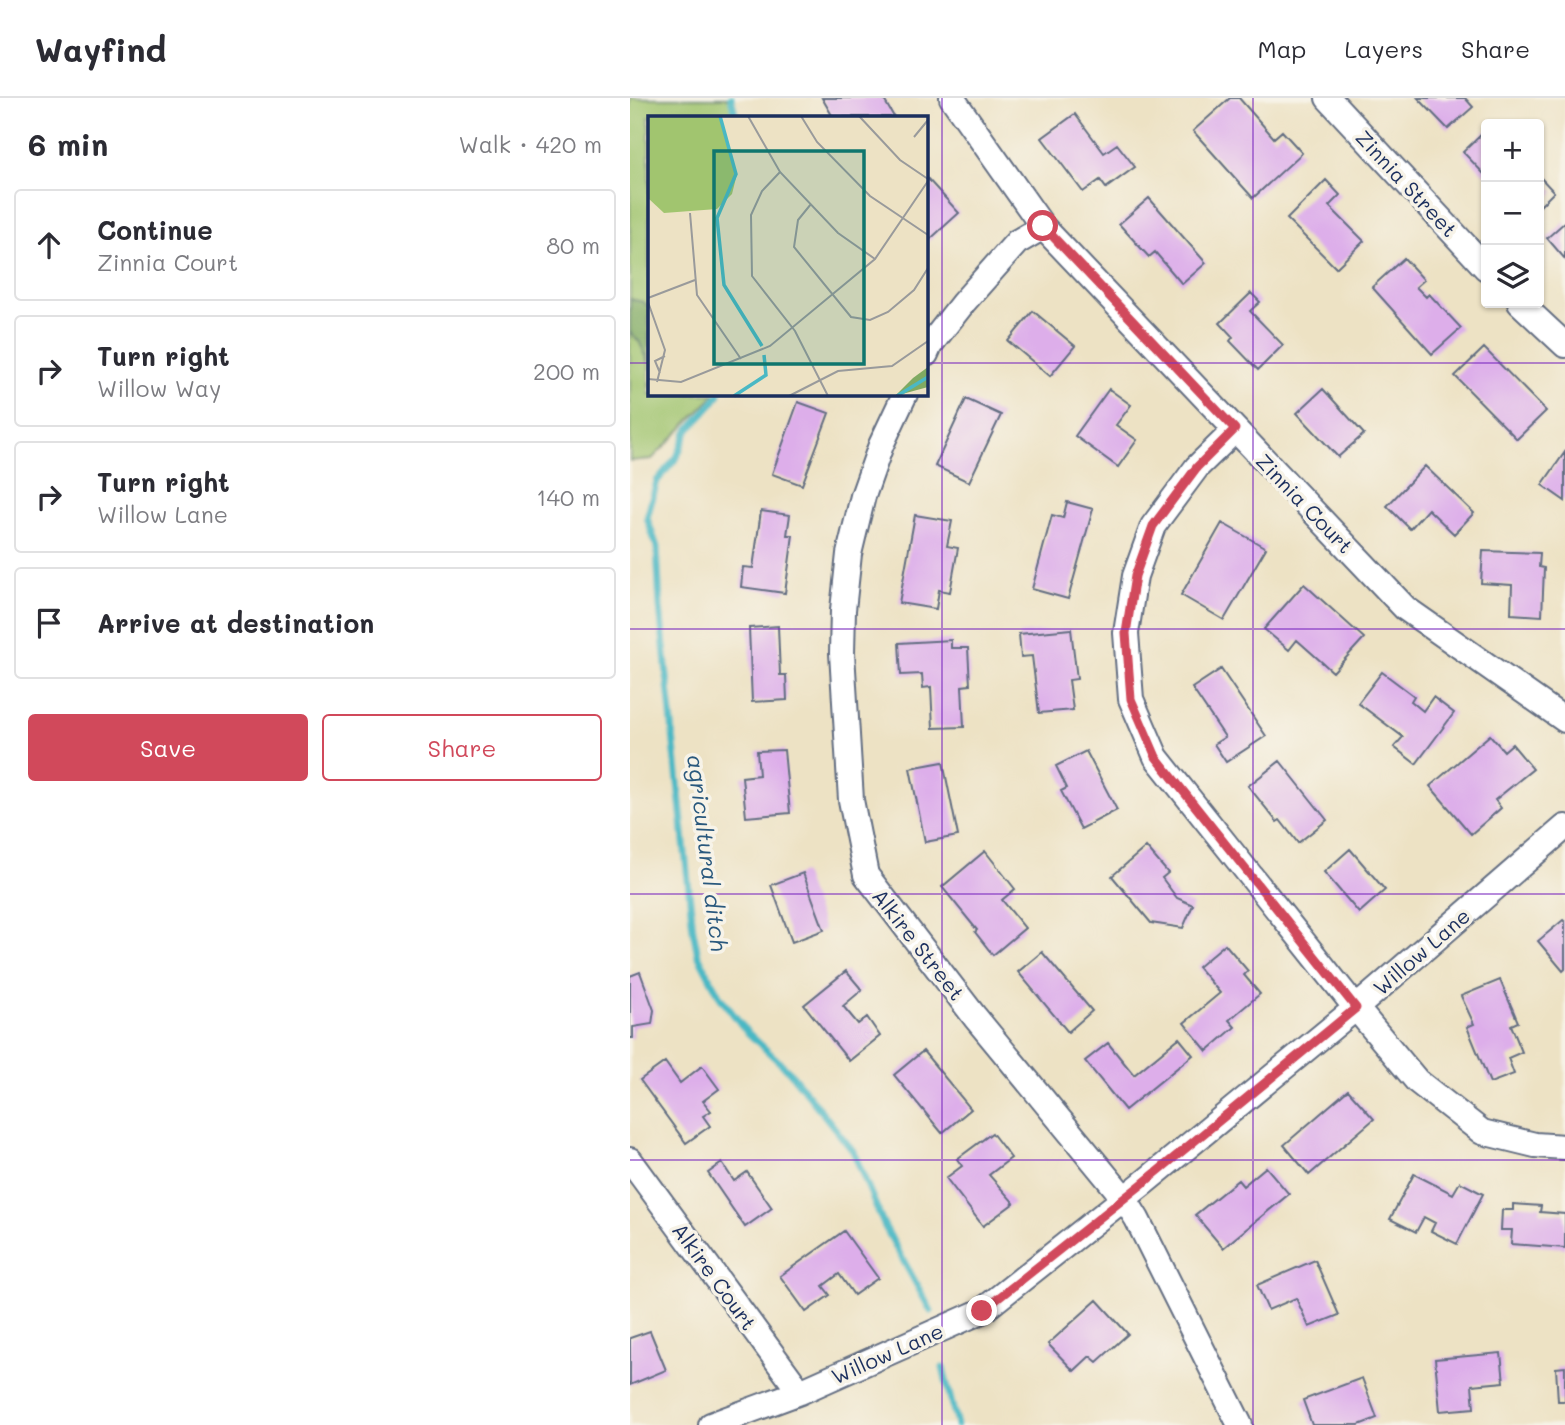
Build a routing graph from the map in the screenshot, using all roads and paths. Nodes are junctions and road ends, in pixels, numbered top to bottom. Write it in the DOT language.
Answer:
graph roads {
  1 [pos="952,98"];
  2 [pos="1328,98"];
  3 [pos="1043,226"];
  4 [pos="1481,263"];
  5 [pos="1525,308"];
  6 [pos="1565,345"];
  7 [pos="928,350"];
  8 [pos="904,396"];
  9 [pos="1235,429"];
  10 [pos="1565,720"];
  11 [pos="1565,827"];
  12 [pos="1356,1008"];
  13 [pos="1565,1147"];
  14 [pos="630,1160"];
  15 [pos="1124,1198"];
  16 [pos="800,1392"];
  17 [pos="711,1425"];
  18 [pos="1240,1425"];
  1 -- 3 [label="street"];
  2 -- 4 [label="street, Zinnia Street"];
  3 -- 7 [label="street"];
  3 -- 9 [label="street, Zinnia Court"];
  5 -- 6 [label="street"];
  8 -- 15 [label="street, Alkire Street"];
  9 -- 10 [label="street, Zinnia Court"];
  9 -- 12 [label="street"];
  11 -- 12 [label="street, Willow Lane"];
  12 -- 13 [label="street"];
  12 -- 15 [label="street, Willow Lane"];
  14 -- 16 [label="street, Alkire Court"];
  15 -- 16 [label="street, Willow Lane"];
  15 -- 18 [label="street, Alkire Street"];
  16 -- 17 [label="street, Willow Lane"];
}
